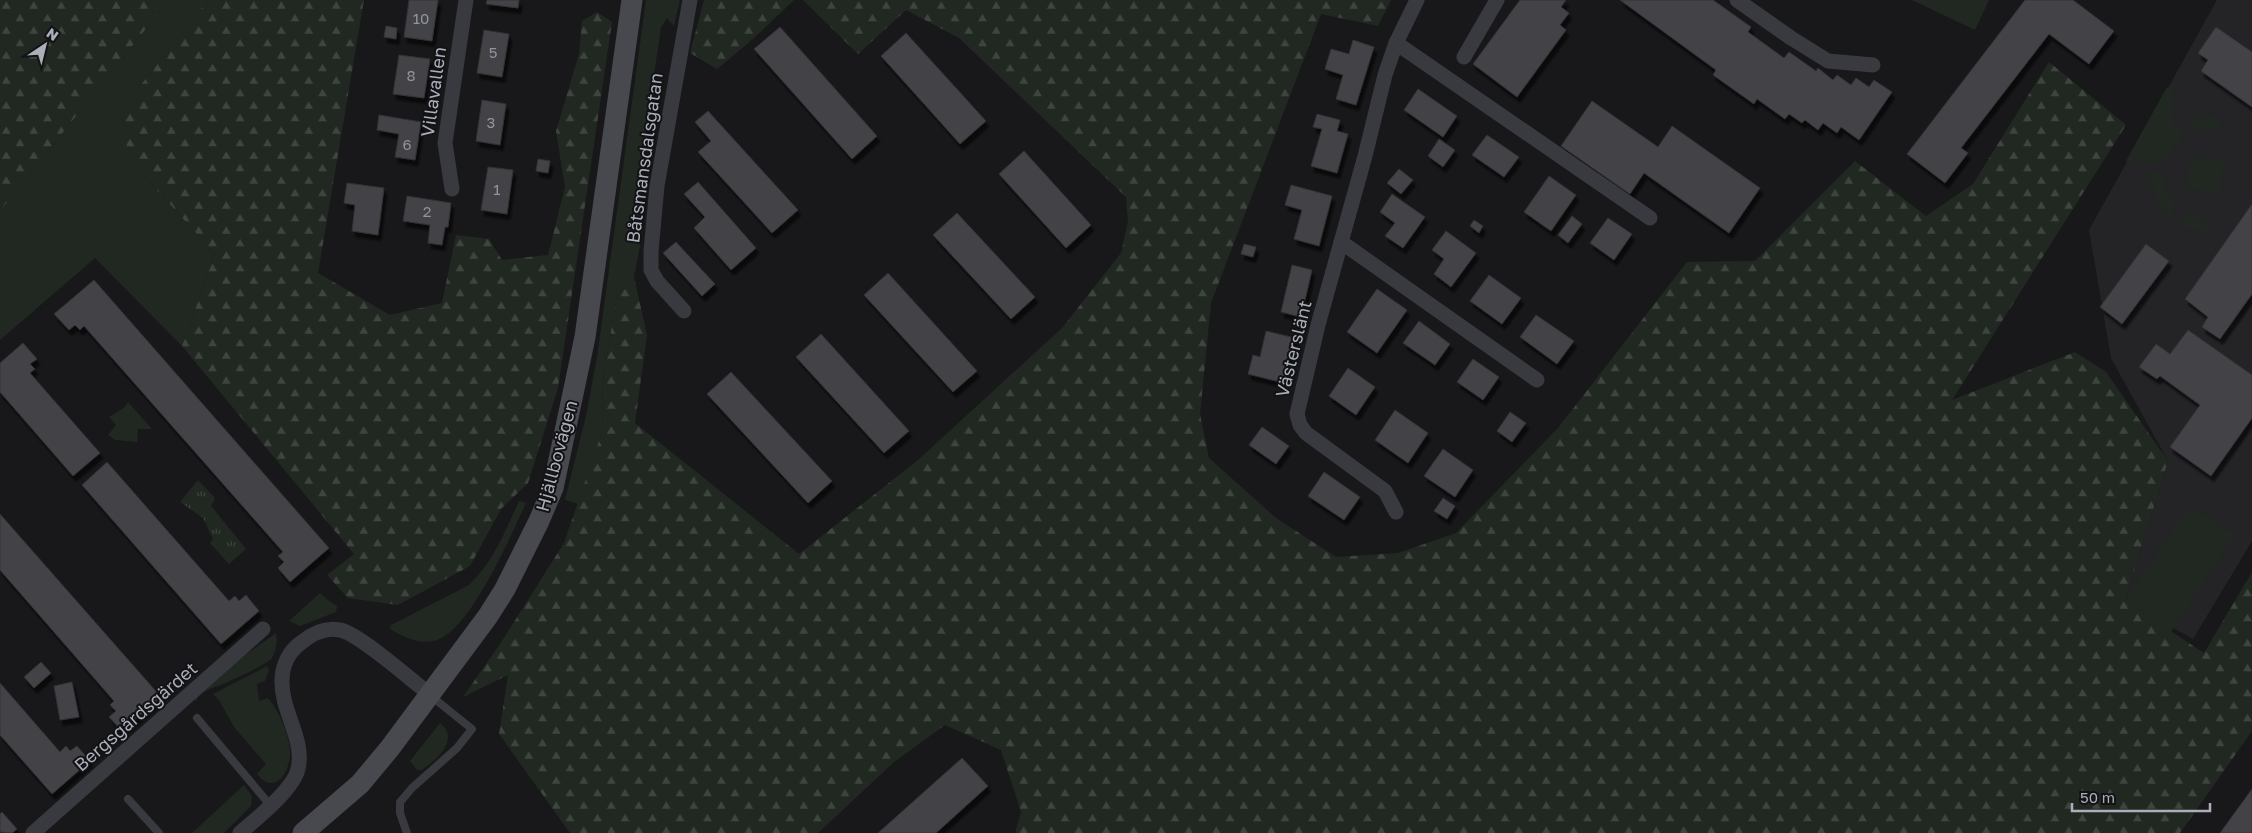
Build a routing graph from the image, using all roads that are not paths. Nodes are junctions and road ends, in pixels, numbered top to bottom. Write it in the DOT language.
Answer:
graph roads {
  1 [pos="466,0"];
  2 [pos="632,0"];
  3 [pos="690,0"];
  4 [pos="1417,0"];
  5 [pos="1497,0"];
  6 [pos="1737,0"];
  7 [pos="1396,42"];
  8 [pos="1464,57"];
  9 [pos="1872,65"];
  10 [pos="452,189"];
  11 [pos="1650,218"];
  12 [pos="1341,242"];
  13 [pos="684,311"];
  14 [pos="1538,380"];
  15 [pos="1396,512"];
  16 [pos="264,629"];
  17 [pos="429,694"];
  18 [pos="197,718"];
  19 [pos="128,799"];
  20 [pos="270,804"];
  21 [pos="33,833"];
  22 [pos="159,833"];
  23 [pos="240,833"];
  24 [pos="303,833"];
  25 [pos="407,833"];
  1 -- 10 [label="street, Villavallen"];
  2 -- 17 [label="street, Hjällbovägen"];
  3 -- 13 [label="street, Båtsmansdalsgatan"];
  4 -- 7 [label="street, Västerslänt"];
  5 -- 8 [label="street"];
  6 -- 9 [label="street"];
  7 -- 11 [label="street"];
  7 -- 12 [label="street, Västerslänt"];
  12 -- 14 [label="street"];
  12 -- 15 [label="street, Västerslänt"];
  16 -- 21 [label="street, Bergsgårdsgärdet"];
  17 -- 20 [label="street"];
  17 -- 24 [label="street, Hjällbovägen"];
  17 -- 25 [label="lane"];
  18 -- 20 [label="lane"];
  19 -- 22 [label="lane"];
  20 -- 23 [label="street"];
}
